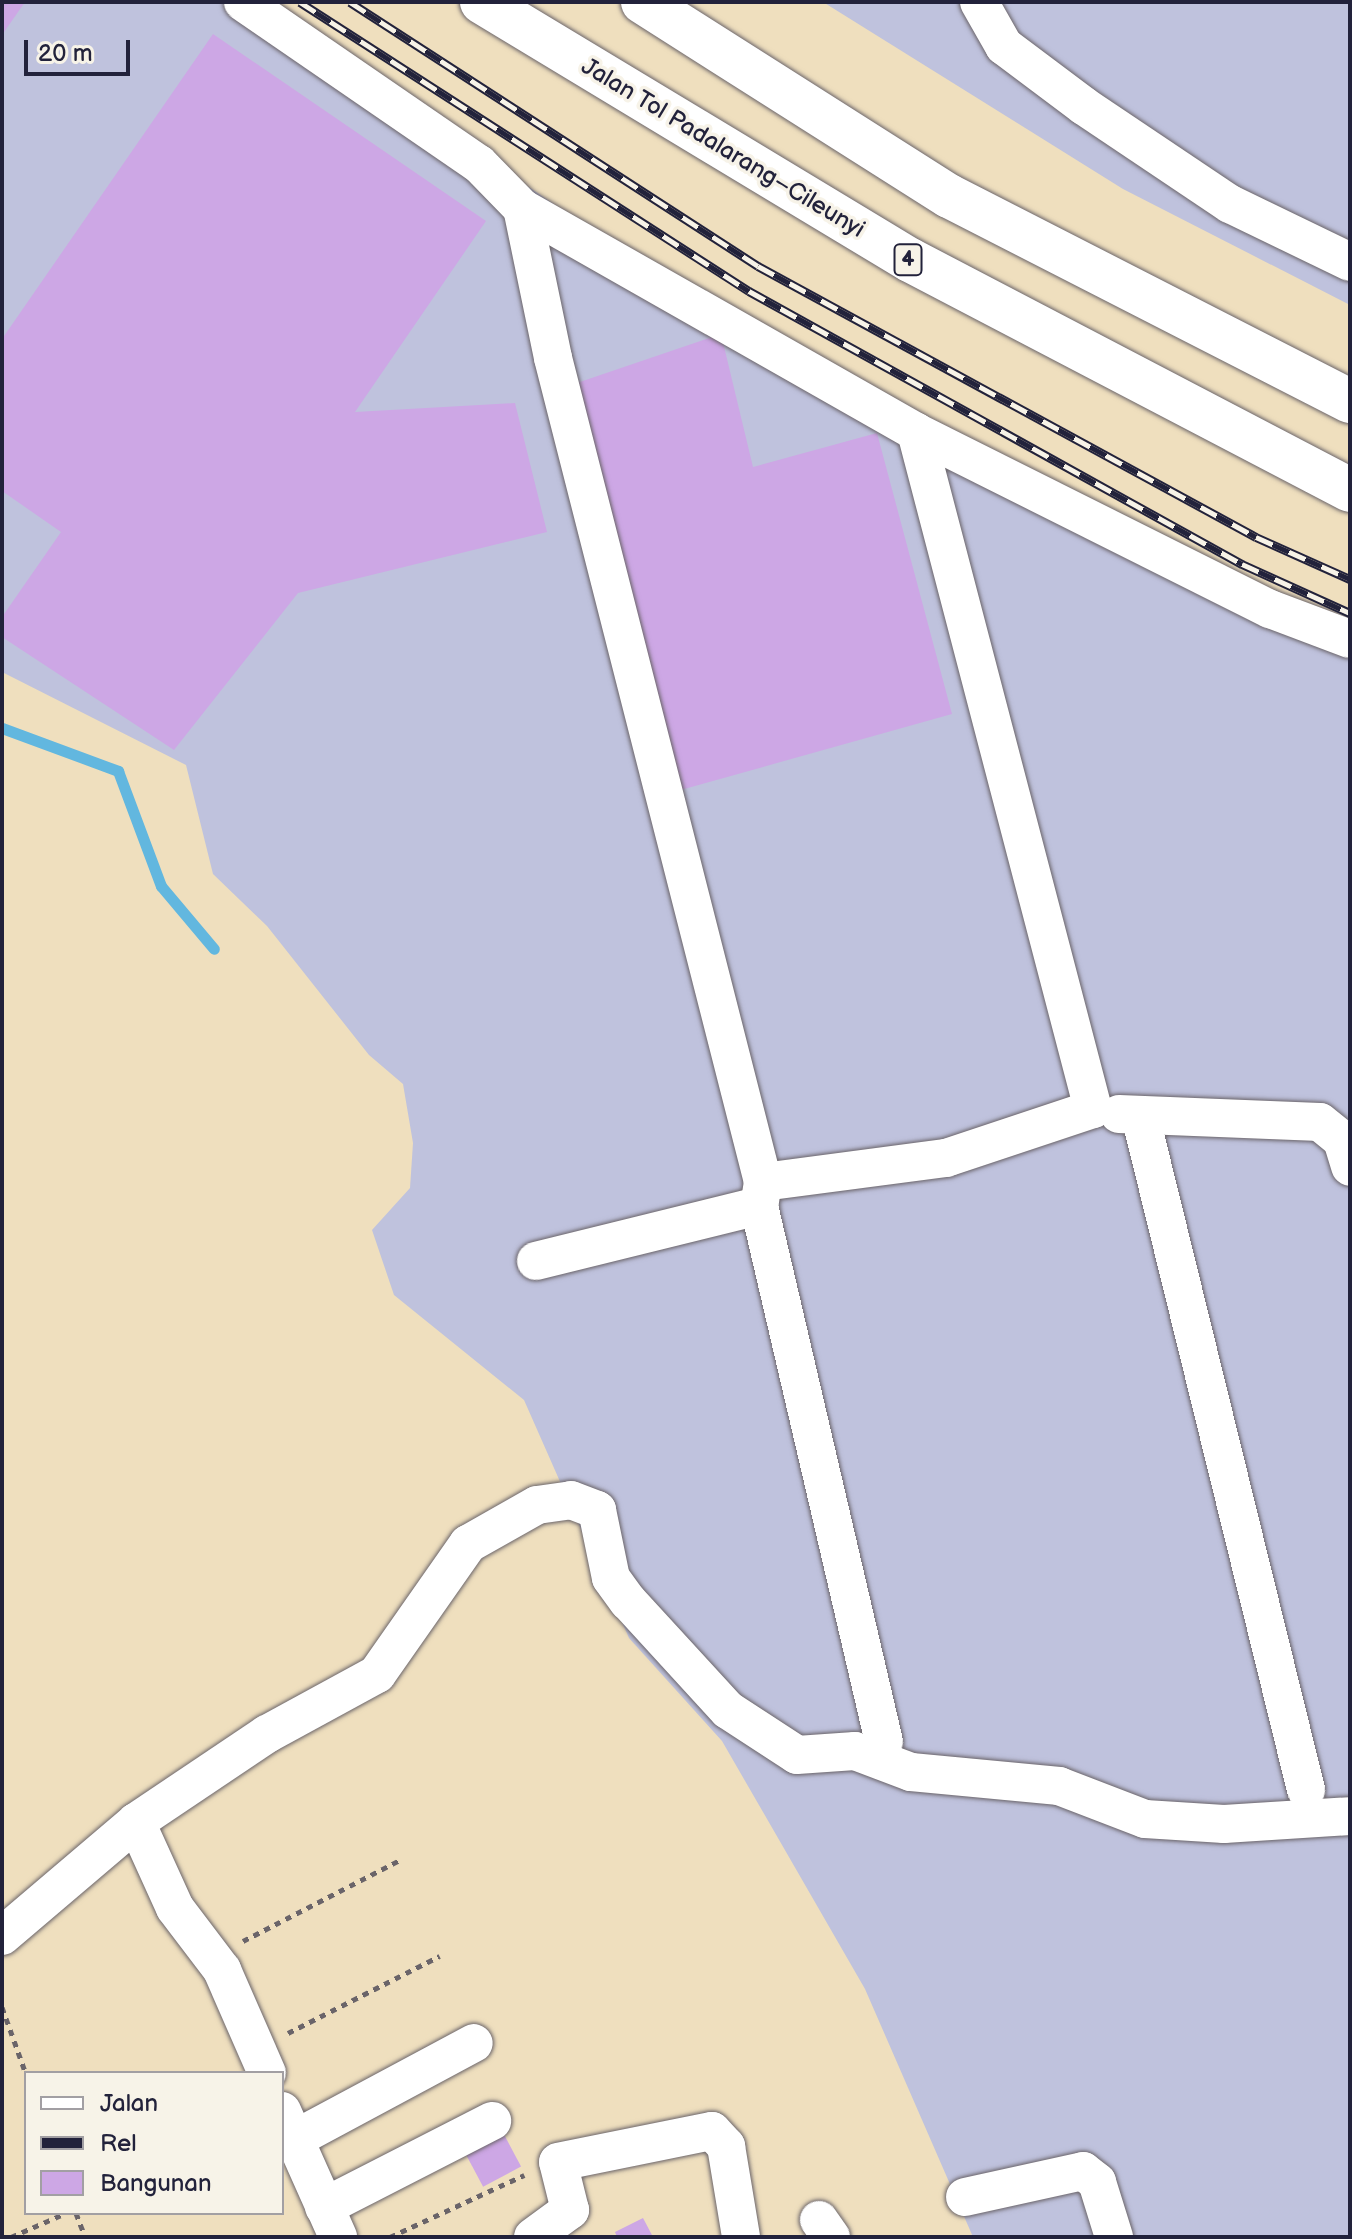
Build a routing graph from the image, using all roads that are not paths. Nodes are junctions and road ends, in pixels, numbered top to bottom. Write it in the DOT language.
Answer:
graph roads {
  1 [pos="243,2"];
  2 [pos="482,2"];
  3 [pos="643,2"];
  4 [pos="979,2"];
  5 [pos="522,208"];
  6 [pos="1350,262"];
  7 [pos="1350,401"];
  8 [pos="916,432"];
  9 [pos="1350,490"];
  10 [pos="1350,639"];
  11 [pos="1093,1109"];
  12 [pos="1141,1119"];
  13 [pos="1350,1167"];
  14 [pos="761,1194"];
  15 [pos="536,1261"];
  16 [pos="884,1742"];
  17 [pos="1306,1790"];
  18 [pos="1350,1816"];
  19 [pos="136,1822"];
  20 [pos="2,1936"];
  21 [pos="474,2043"];
  22 [pos="262,2060"];
  23 [pos="492,2121"];
  24 [pos="288,2126"];
  25 [pos="965,2197"];
  26 [pos="331,2222"];
  27 [pos="533,2237"];
  28 [pos="741,2237"];
  29 [pos="1114,2237"];
  1 -- 5 [label="street"];
  2 -- 9 [label="highway, Jalan Tol Padalarang–Cileunyi / 4"];
  3 -- 7 [label="highway"];
  4 -- 6 [label="street"];
  5 -- 8 [label="street"];
  5 -- 14 [label="street"];
  8 -- 10 [label="street"];
  8 -- 11 [label="street"];
  11 -- 12 [label="street"];
  11 -- 14 [label="street"];
  12 -- 13 [label="street"];
  12 -- 17 [label="street"];
  14 -- 15 [label="street"];
  14 -- 16 [label="street"];
  18 -- 19 [label="street"];
  19 -- 20 [label="street"];
  19 -- 22 [label="street"];
  21 -- 24 [label="street"];
  23 -- 26 [label="street"];
  24 -- 26 [label="street"];
  25 -- 29 [label="street"];
  27 -- 28 [label="street"];
}
